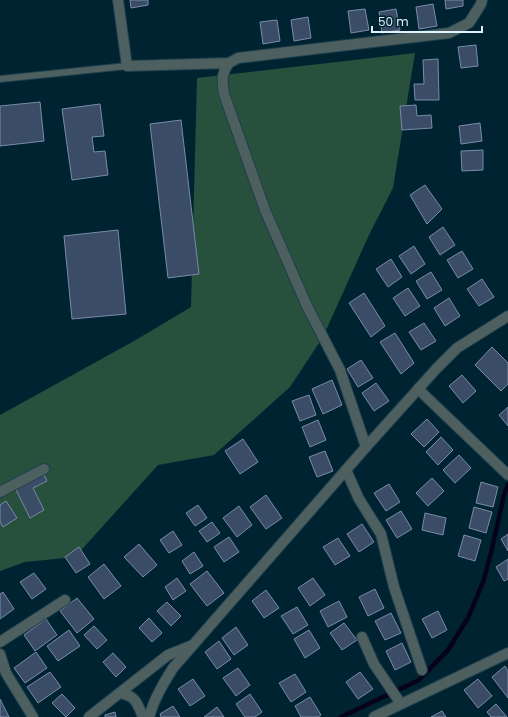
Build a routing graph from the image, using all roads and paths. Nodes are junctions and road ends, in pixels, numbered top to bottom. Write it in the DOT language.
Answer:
graph roads {
  1 [pos="118,0"];
  2 [pos="482,0"];
  3 [pos="229,63"];
  4 [pos="127,66"];
  5 [pos="0,79"];
  6 [pos="508,316"];
  7 [pos="418,389"];
  8 [pos="366,447"];
  9 [pos="44,468"];
  10 [pos="346,470"];
  11 [pos="508,475"];
  12 [pos="0,492"];
  13 [pos="65,600"];
  14 [pos="362,636"];
  15 [pos="0,642"];
  16 [pos="193,645"];
  17 [pos="508,653"];
  18 [pos="0,655"];
  19 [pos="422,670"];
  20 [pos="120,693"];
  21 [pos="401,704"];
  22 [pos="33,717"];
  23 [pos="89,717"];
  24 [pos="143,717"];
  25 [pos="149,717"];
  26 [pos="374,717"];
  1 -- 4 [label="street"];
  2 -- 3 [label="street"];
  3 -- 4 [label="street"];
  3 -- 8 [label="street"];
  4 -- 5 [label="lane"];
  6 -- 7 [label="street"];
  7 -- 8 [label="street"];
  7 -- 11 [label="street"];
  8 -- 10 [label="street"];
  9 -- 12 [label="street"];
  10 -- 16 [label="street"];
  10 -- 19 [label="street"];
  13 -- 15 [label="street"];
  14 -- 21 [label="street"];
  16 -- 20 [label="street"];
  16 -- 25 [label="street"];
  17 -- 21 [label="street"];
  18 -- 22 [label="street"];
  20 -- 23 [label="street"];
  20 -- 24 [label="street"];
  21 -- 26 [label="street"];
}
